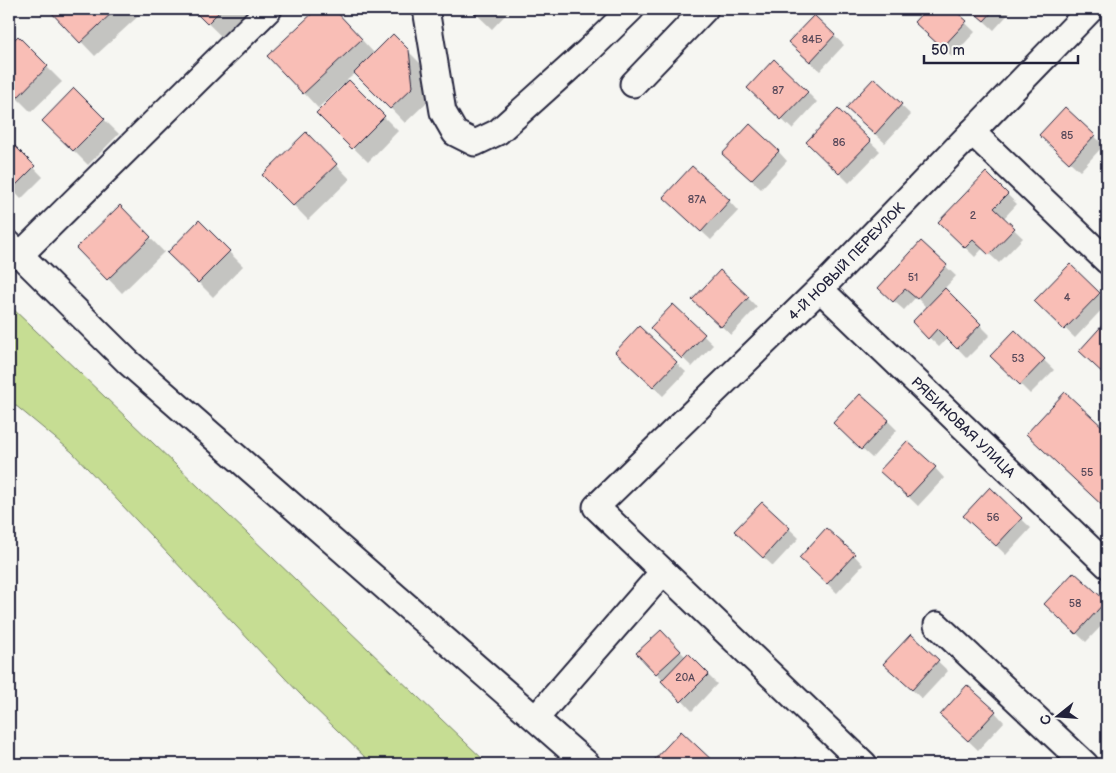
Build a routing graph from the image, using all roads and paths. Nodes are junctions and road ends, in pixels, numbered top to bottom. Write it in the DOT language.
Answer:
graph roads {
  1 [pos="269,9"];
  2 [pos="426,9"];
  3 [pos="631,9"];
  4 [pos="705,9"];
  5 [pos="1091,9"];
  6 [pos="633,84"];
  7 [pos="972,132"];
  8 [pos="14,250"];
  9 [pos="1107,261"];
  10 [pos="820,288"];
  11 [pos="1107,566"];
  12 [pos="663,572"];
  13 [pos="937,625"];
  14 [pos="536,718"];
  15 [pos="587,764"];
  16 [pos="864,764"];
  17 [pos="1085,764"];
  1 -- 8 [label="street"];
  2 -- 3 [label="street"];
  4 -- 6 [label="street"];
  5 -- 7 [label="street, 4-Й НОВЫЙ ПЕРЕУЛОК"];
  7 -- 9 [label="street"];
  7 -- 10 [label="street, 4-Й НОВЫЙ ПЕРЕУЛОК"];
  8 -- 14 [label="street"];
  10 -- 11 [label="street, РЯБИНОВАЯ УЛИЦА"];
  10 -- 12 [label="street, 4-Й НОВЫЙ ПЕРЕУЛОК"];
  12 -- 14 [label="street"];
  12 -- 16 [label="street"];
  13 -- 17 [label="street"];
  14 -- 15 [label="street"];
}
